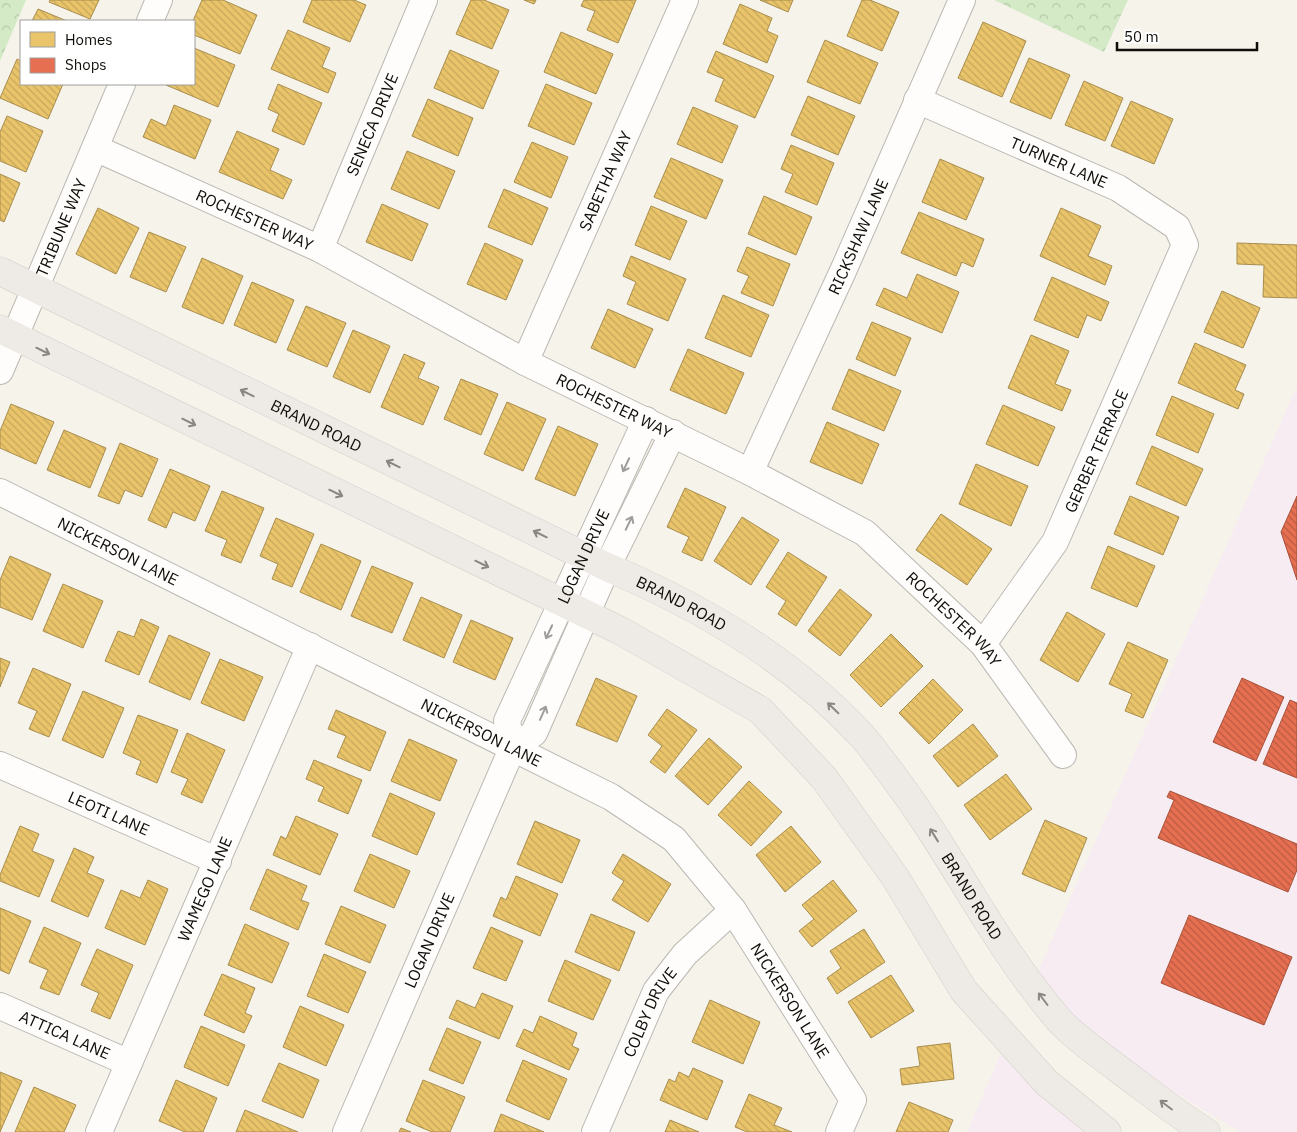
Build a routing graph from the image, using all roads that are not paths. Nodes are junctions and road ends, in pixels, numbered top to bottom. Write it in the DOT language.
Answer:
graph roads {
  1 [pos="159,0"];
  2 [pos="424,0"];
  3 [pos="685,0"];
  4 [pos="962,0"];
  5 [pos="150,20"];
  6 [pos="122,85"];
  7 [pos="917,100"];
  8 [pos="94,148"];
  9 [pos="1185,245"];
  10 [pos="320,249"];
  11 [pos="0,271"];
  12 [pos="34,290"];
  13 [pos="7,333"];
  14 [pos="525,362"];
  15 [pos="0,371"];
  16 [pos="646,420"];
  17 [pos="672,433"];
  18 [pos="750,472"];
  19 [pos="0,492"];
  20 [pos="595,561"];
  21 [pos="574,608"];
  22 [pos="983,644"];
  23 [pos="310,646"];
  24 [pos="512,749"];
  25 [pos="1062,755"];
  26 [pos="0,765"];
  27 [pos="218,861"];
  28 [pos="733,910"];
  29 [pos="0,1006"];
  30 [pos="129,1063"];
  31 [pos="99,1132"];
  32 [pos="346,1132"];
  33 [pos="595,1132"];
  34 [pos="839,1132"];
  35 [pos="1106,1132"];
  36 [pos="1206,1132"];
  1 -- 5 [label="street"];
  2 -- 10 [label="street, SENECA DRIVE"];
  3 -- 14 [label="street, SABETHA WAY"];
  4 -- 7 [label="street, RICKSHAW LANE"];
  6 -- 8 [label="street, TRIBUNE WAY"];
  7 -- 9 [label="street, TURNER LANE"];
  7 -- 18 [label="street, RICKSHAW LANE"];
  8 -- 10 [label="street, ROCHESTER WAY"];
  8 -- 12 [label="street, TRIBUNE WAY"];
  9 -- 22 [label="street, GERBER TERRACE"];
  10 -- 14 [label="street, ROCHESTER WAY"];
  11 -- 12 [label="main road, BRAND ROAD"];
  12 -- 13 [label="street, TRIBUNE WAY"];
  20 -- 12 [label="main road, BRAND ROAD, one-way"];
  13 -- 15 [label="street, TRIBUNE WAY"];
  13 -- 21 [label="main road, one-way"];
  14 -- 16 [label="street, ROCHESTER WAY"];
  16 -- 17 [label="street, ROCHESTER WAY"];
  16 -- 20 [label="street, LOGAN DRIVE, one-way"];
  17 -- 18 [label="street, ROCHESTER WAY"];
  20 -- 17 [label="street, LOGAN DRIVE, one-way"];
  18 -- 22 [label="street, ROCHESTER WAY"];
  19 -- 23 [label="street, NICKERSON LANE"];
  20 -- 21 [label="street, LOGAN DRIVE"];
  36 -- 20 [label="main road, BRAND ROAD, one-way"];
  21 -- 24 [label="street, LOGAN DRIVE"];
  21 -- 35 [label="main road"];
  22 -- 25 [label="street, ROCHESTER WAY"];
  23 -- 24 [label="street, NICKERSON LANE"];
  23 -- 27 [label="street, WAMEGO LANE"];
  24 -- 28 [label="street, NICKERSON LANE"];
  24 -- 32 [label="street, LOGAN DRIVE"];
  26 -- 27 [label="street, LEOTI LANE"];
  27 -- 30 [label="street, WAMEGO LANE"];
  28 -- 33 [label="street, COLBY DRIVE"];
  28 -- 34 [label="street, NICKERSON LANE"];
  29 -- 30 [label="street, ATTICA LANE"];
  30 -- 31 [label="street, WAMEGO LANE"];
}
